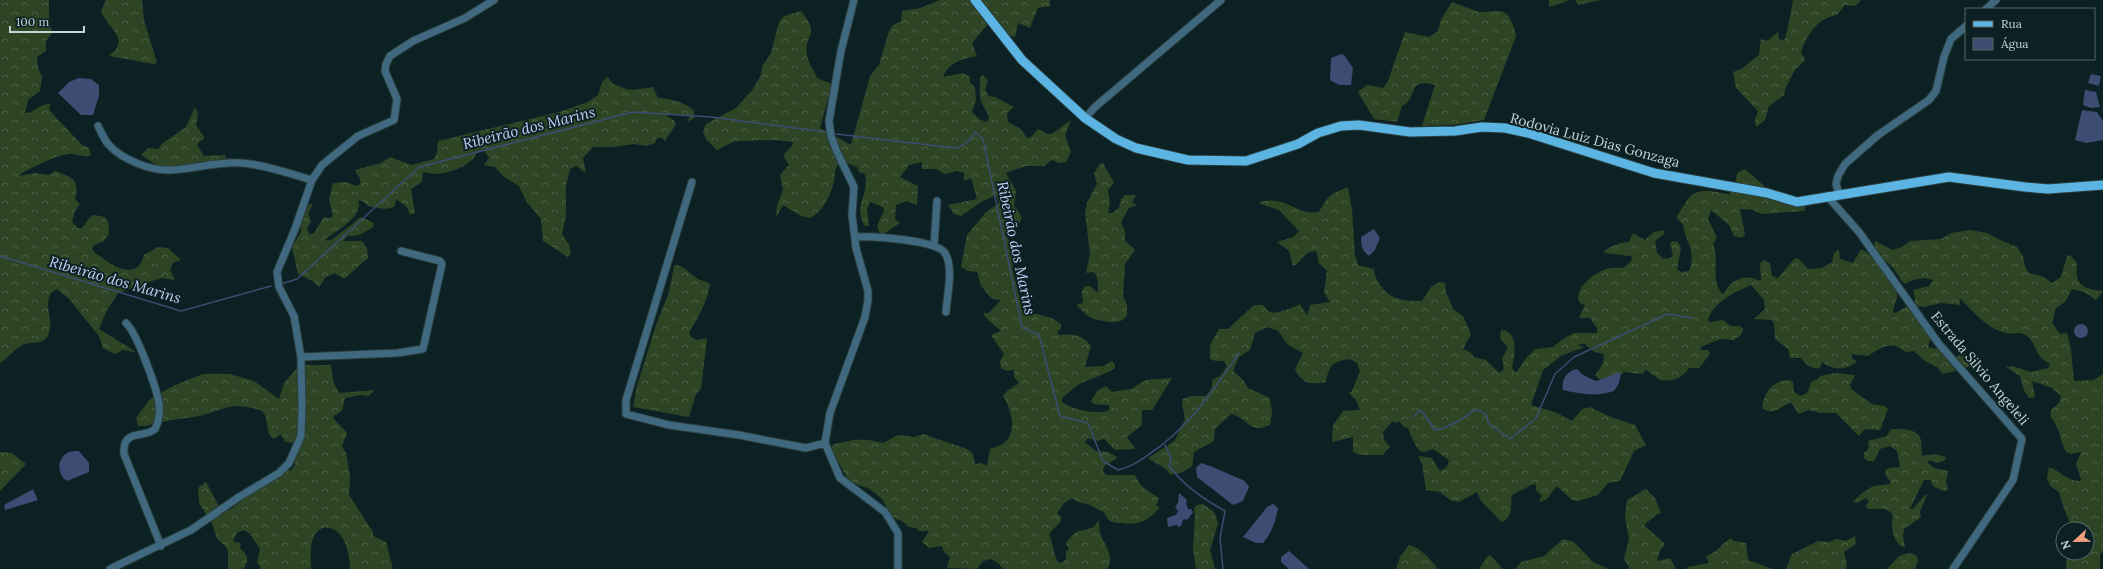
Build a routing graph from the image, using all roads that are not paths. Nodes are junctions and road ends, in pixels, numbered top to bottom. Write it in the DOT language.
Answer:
graph roads {
  1 [pos="494,0"];
  2 [pos="854,0"];
  3 [pos="975,0"];
  4 [pos="1221,0"];
  5 [pos="1996,0"];
  6 [pos="1987,8"];
  7 [pos="1965,27"];
  8 [pos="1085,118"];
  9 [pos="98,126"];
  10 [pos="312,180"];
  11 [pos="692,182"];
  12 [pos="2103,185"];
  13 [pos="1839,194"];
  14 [pos="1827,196"];
  15 [pos="937,201"];
  16 [pos="856,237"];
  17 [pos="934,246"];
  18 [pos="401,251"];
  19 [pos="946,312"];
  20 [pos="126,323"];
  21 [pos="301,357"];
  22 [pos="825,443"];
  23 [pos="161,546"];
  24 [pos="110,569"];
  25 [pos="898,569"];
  26 [pos="1953,569"];
  1 -- 10 [label="street"];
  2 -- 16 [label="street"];
  3 -- 8 [label="main road, Rodovia Luiz Dias Gonzaga"];
  4 -- 8 [label="street"];
  5 -- 6 [label="street"];
  7 -- 13 [label="street"];
  8 -- 14 [label="main road, Rodovia Luiz Dias Gonzaga"];
  9 -- 10 [label="street"];
  10 -- 21 [label="street"];
  11 -- 22 [label="street"];
  12 -- 13 [label="main road, Rodovia Luiz Dias Gonzaga"];
  13 -- 14 [label="main road, Rodovia Luiz Dias Gonzaga"];
  14 -- 26 [label="street, Estrada Silvio Angeleli"];
  15 -- 17 [label="street"];
  16 -- 17 [label="street"];
  16 -- 22 [label="street"];
  17 -- 19 [label="street"];
  18 -- 21 [label="street"];
  20 -- 23 [label="street"];
  21 -- 23 [label="street"];
  22 -- 25 [label="street"];
  23 -- 24 [label="street"];
}
